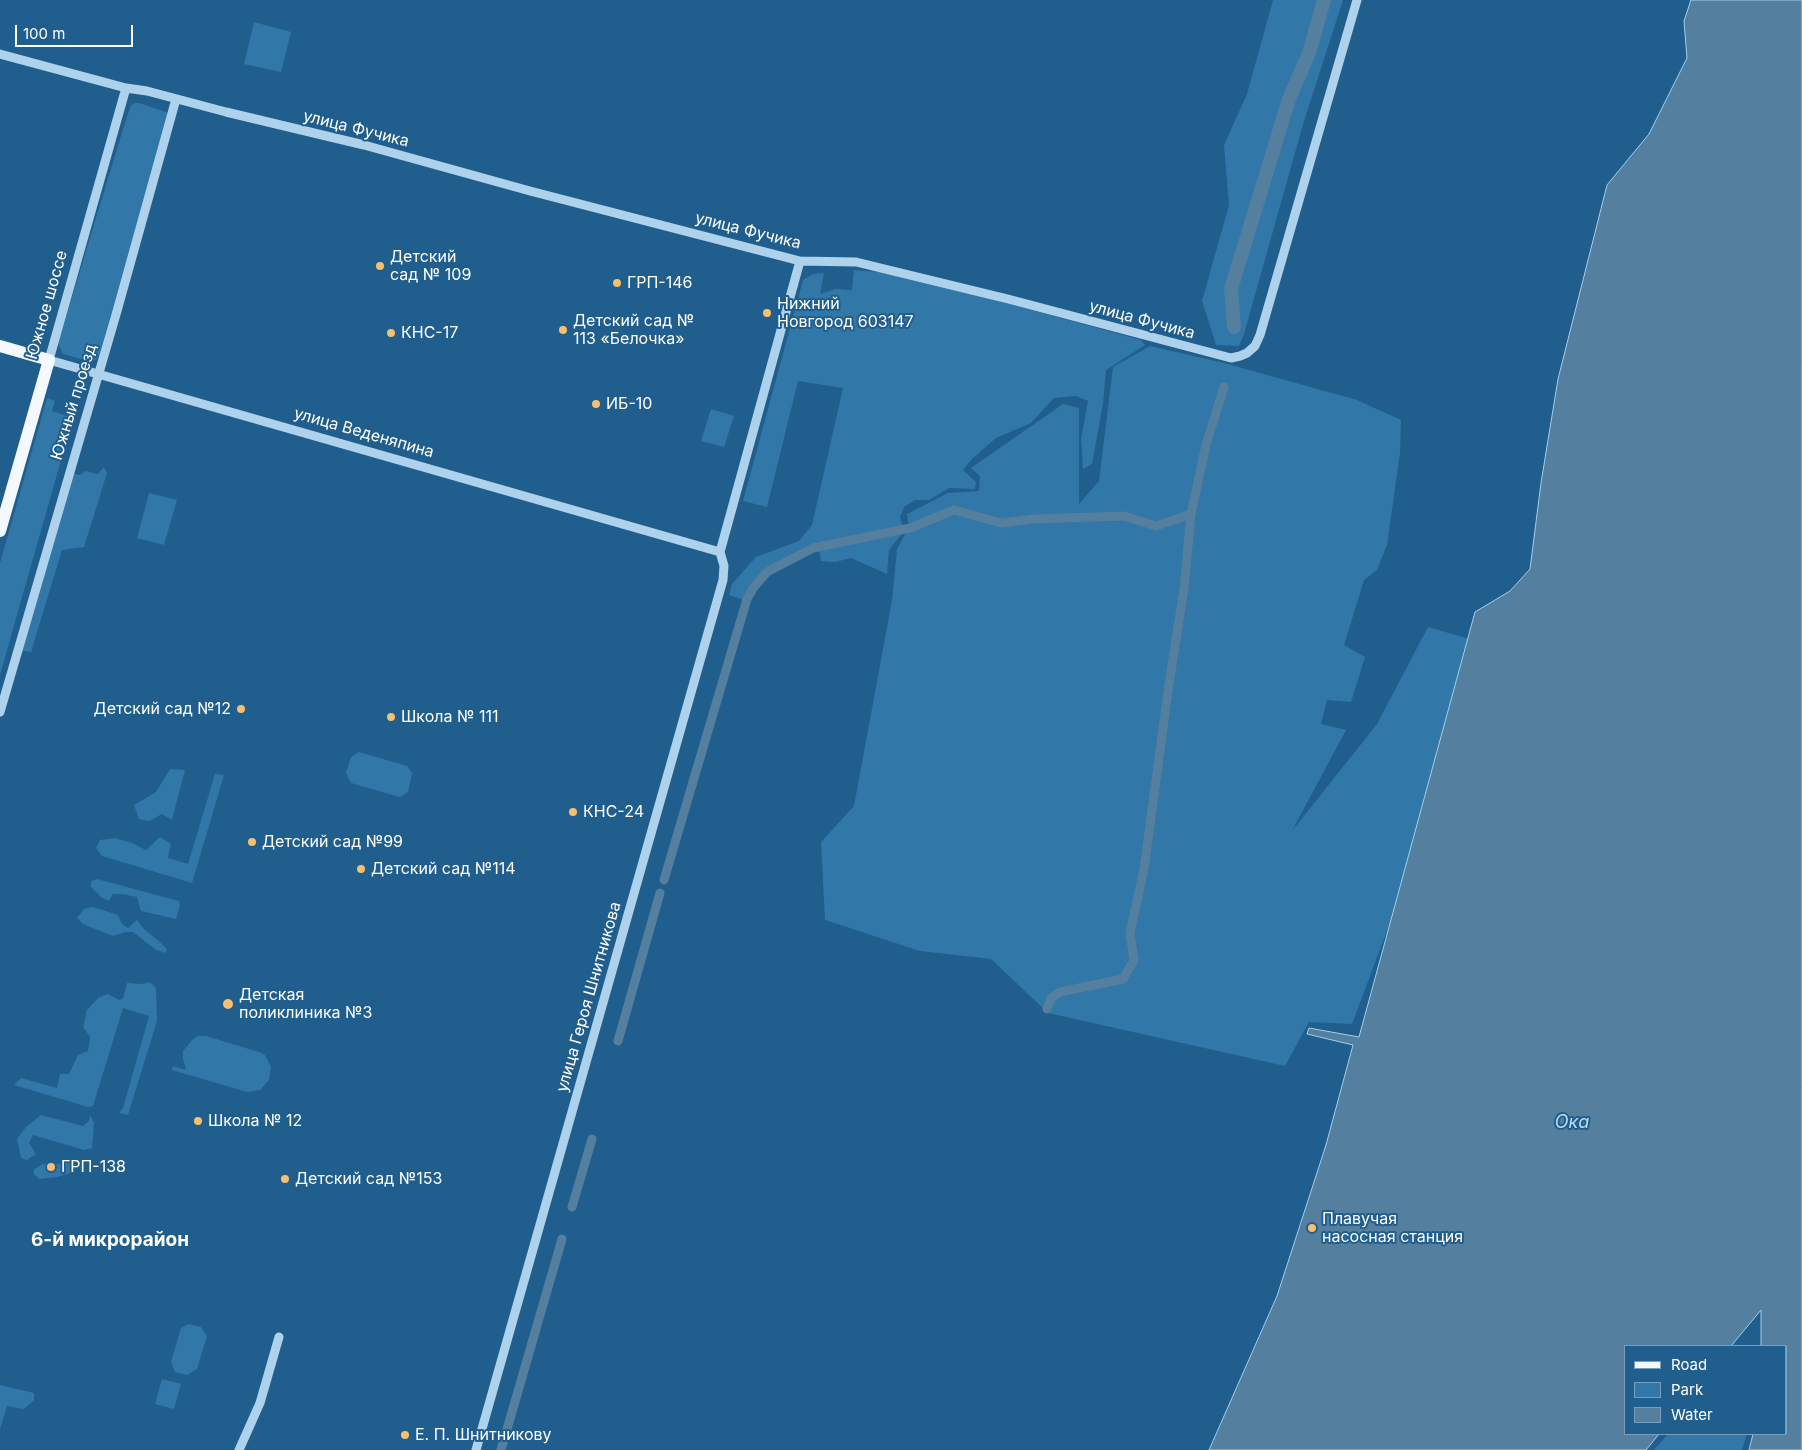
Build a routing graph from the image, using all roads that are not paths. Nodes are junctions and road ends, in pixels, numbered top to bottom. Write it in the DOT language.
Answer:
graph roads {
  1 [pos="1357,0"];
  2 [pos="0,54"];
  3 [pos="126,88"];
  4 [pos="176,99"];
  5 [pos="800,261"];
  6 [pos="0,346"];
  7 [pos="49,360"];
  8 [pos="99,374"];
  9 [pos="0,531"];
  10 [pos="720,552"];
  11 [pos="0,712"];
  12 [pos="279,1337"];
  13 [pos="238,1450"];
  14 [pos="476,1450"];
  1 -- 5 [label="street, улица Фучика"];
  2 -- 3 [label="street, улица Фучика"];
  3 -- 4 [label="street, улица Фучика"];
  3 -- 7 [label="street, Южное шоссе"];
  4 -- 5 [label="street, улица Фучика"];
  4 -- 8 [label="street, Южный проезд"];
  5 -- 10 [label="street"];
  6 -- 7 [label="main road, улица Веденяпина"];
  7 -- 8 [label="street, улица Веденяпина"];
  7 -- 9 [label="main road, Южное шоссе"];
  8 -- 10 [label="street, улица Веденяпина"];
  8 -- 11 [label="street, Южный проезд"];
  10 -- 14 [label="street, улица Героя Шнитникова"];
  12 -- 13 [label="street"];
}
